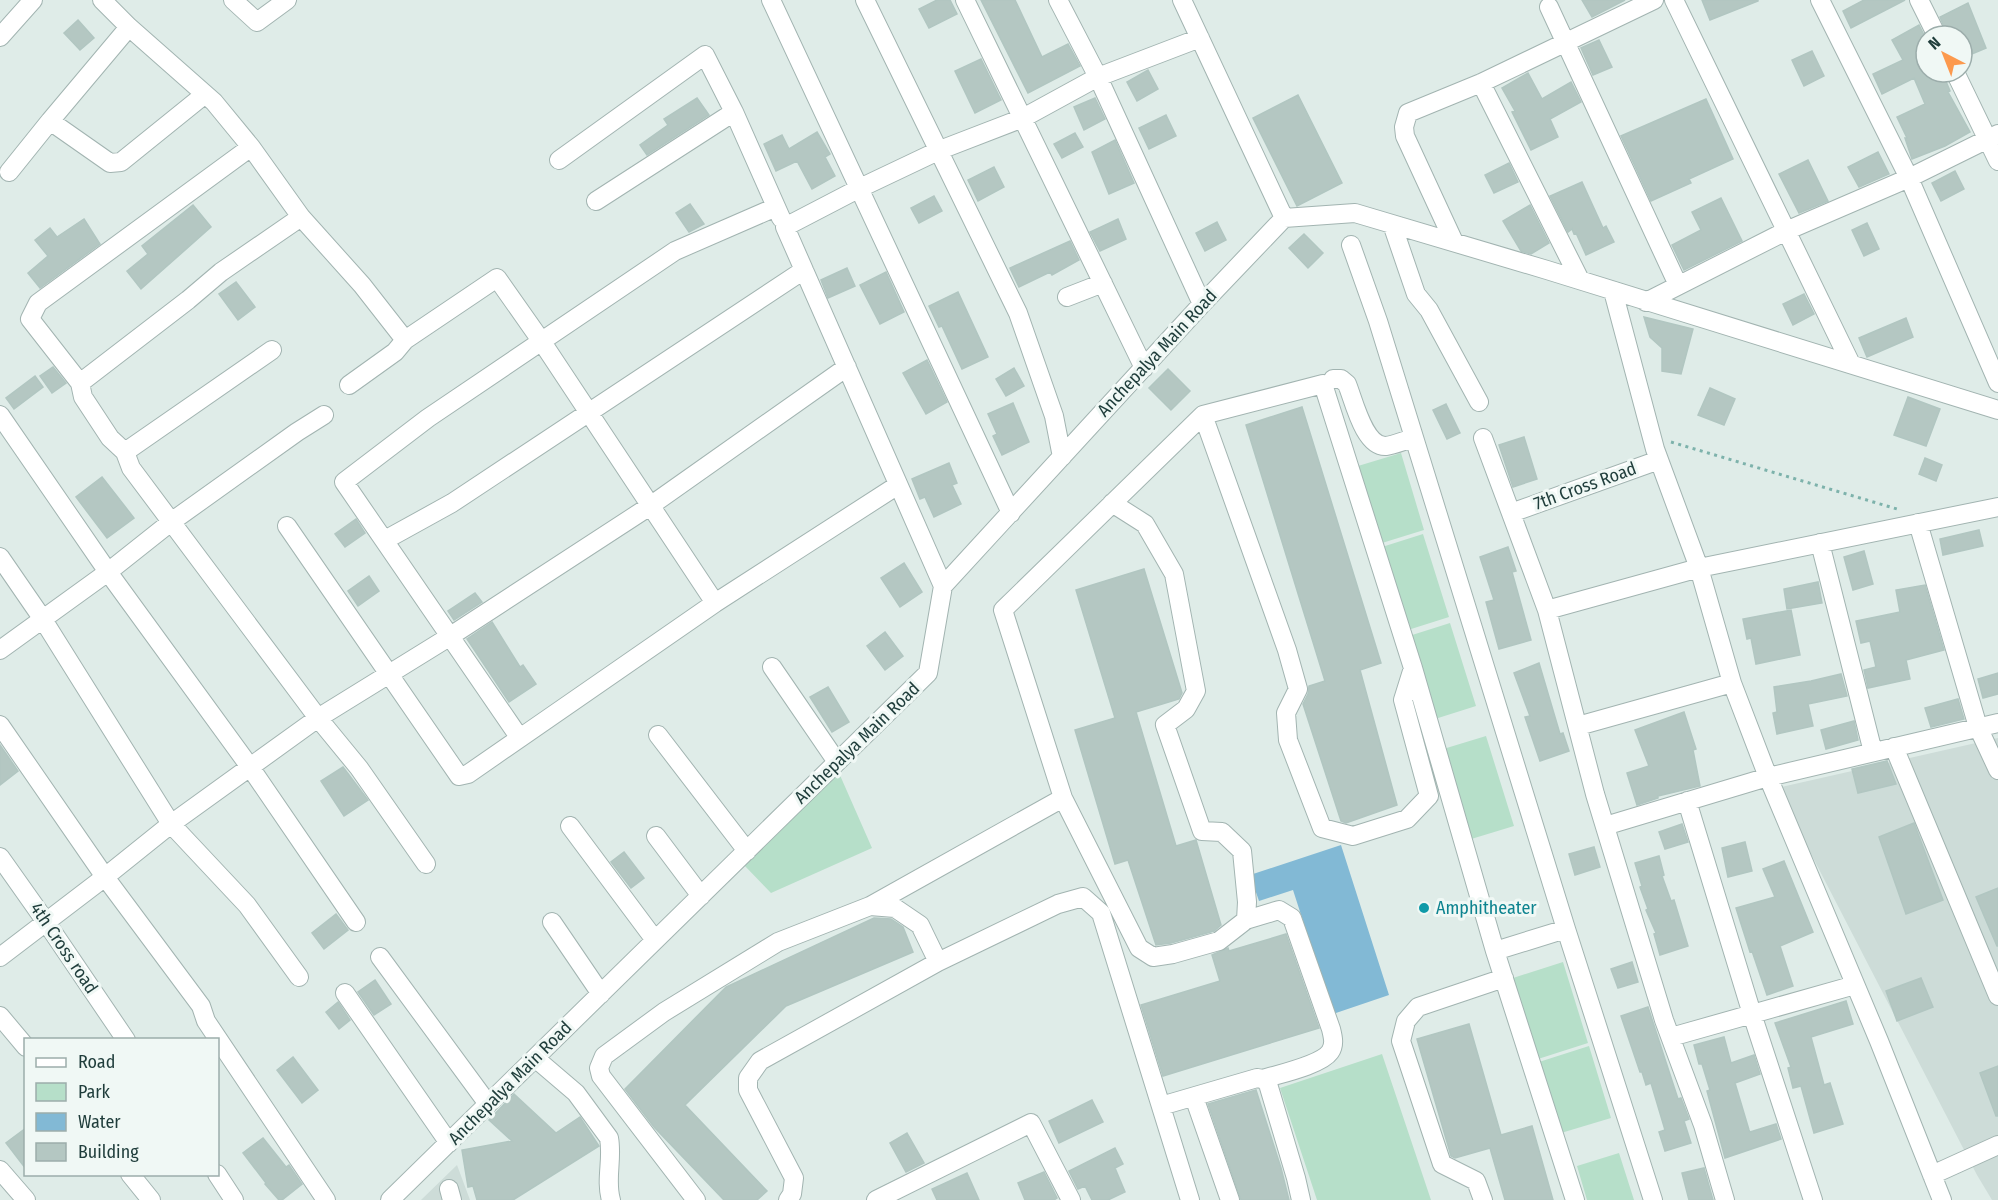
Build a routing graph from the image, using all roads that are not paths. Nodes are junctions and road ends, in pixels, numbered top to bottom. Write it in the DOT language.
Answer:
graph roads {
  1 [pos="33,0"];
  2 [pos="102,0"];
  3 [pos="233,0"];
  4 [pos="287,0"];
  5 [pos="771,0"];
  6 [pos="865,0"];
  7 [pos="965,0"];
  8 [pos="1058,0"];
  9 [pos="1182,0"];
  10 [pos="1654,0"];
  11 [pos="1674,0"];
  12 [pos="1820,0"];
  13 [pos="1919,0"];
  14 [pos="1549,7"];
  15 [pos="1931,24"];
  16 [pos="129,27"];
  17 [pos="0,37"];
  18 [pos="1200,38"];
  19 [pos="1565,43"];
  20 [pos="1098,77"];
  21 [pos="1482,83"];
  22 [pos="1961,84"];
  23 [pos="204,95"];
  24 [pos="734,112"];
  25 [pos="1023,118"];
  26 [pos="50,121"];
  27 [pos="1993,136"];
  28 [pos="251,147"];
  29 [pos="940,150"];
  30 [pos="559,160"];
  31 [pos="1998,161"];
  32 [pos="9,172"];
  33 [pos="1908,178"];
  34 [pos="860,188"];
  35 [pos="597,201"];
  36 [pos="776,207"];
  37 [pos="301,217"];
  38 [pos="1284,218"];
  39 [pos="1392,224"];
  40 [pos="785,227"];
  41 [pos="1786,231"];
  42 [pos="1454,242"];
  43 [pos="1351,245"];
  44 [pos="804,270"];
  45 [pos="1580,280"];
  46 [pos="1103,283"];
  47 [pos="1678,285"];
  48 [pos="1613,291"];
  49 [pos="1066,297"];
  50 [pos="1646,302"];
  51 [pos="1202,304"];
  52 [pos="405,340"];
  53 [pos="542,342"];
  54 [pos="272,350"];
  55 [pos="1851,364"];
  56 [pos="847,367"];
  57 [pos="1144,368"];
  58 [pos="1334,379"];
  59 [pos="80,383"];
  60 [pos="1998,383"];
  61 [pos="349,385"];
  62 [pos="1479,402"];
  63 [pos="1998,410"];
  64 [pos="589,413"];
  65 [pos="324,414"];
  66 [pos="0,415"];
  67 [pos="1203,416"];
  68 [pos="1414,438"];
  69 [pos="1483,438"];
  70 [pos="125,452"];
  71 [pos="1062,457"];
  72 [pos="1659,460"];
  73 [pos="898,485"];
  74 [pos="1112,503"];
  75 [pos="650,506"];
  76 [pos="1998,507"];
  77 [pos="1011,513"];
  78 [pos="1511,513"];
  79 [pos="171,522"];
  80 [pos="1918,524"];
  81 [pos="287,526"];
  82 [pos="385,540"];
  83 [pos="1820,543"];
  84 [pos="0,557"];
  85 [pos="1699,568"];
  86 [pos="108,572"];
  87 [pos="943,586"];
  88 [pos="715,603"];
  89 [pos="1547,610"];
  90 [pos="42,618"];
  91 [pos="449,637"];
  92 [pos="0,650"];
  93 [pos="772,667"];
  94 [pos="1413,668"];
  95 [pos="390,674"];
  96 [pos="1732,682"];
  97 [pos="318,718"];
  98 [pos="1998,723"];
  99 [pos="0,726"];
  100 [pos="1578,726"];
  101 [pos="1978,726"];
  102 [pos="658,735"];
  103 [pos="519,737"];
  104 [pos="1894,747"];
  105 [pos="1873,752"];
  106 [pos="837,762"];
  107 [pos="250,767"];
  108 [pos="1998,770"];
  109 [pos="1768,777"];
  110 [pos="1063,798"];
  111 [pos="1687,801"];
  112 [pos="171,824"];
  113 [pos="570,826"];
  114 [pos="1605,826"];
  115 [pos="656,836"];
  116 [pos="747,851"];
  117 [pos="0,857"];
  118 [pos="426,864"];
  119 [pos="105,877"];
  120 [pos="701,896"];
  121 [pos="870,906"];
  122 [pos="1246,920"];
  123 [pos="46,921"];
  124 [pos="356,922"];
  125 [pos="552,922"];
  126 [pos="1566,929"];
  127 [pos="655,940"];
  128 [pos="1495,951"];
  129 [pos="0,957"];
  130 [pos="380,957"];
  131 [pos="938,962"];
  132 [pos="299,977"];
  133 [pos="1504,978"];
  134 [pos="1856,985"];
  135 [pos="345,993"];
  136 [pos="601,994"];
  137 [pos="1998,996"];
  138 [pos="1752,1014"];
  139 [pos="0,1016"];
  140 [pos="1671,1037"];
  141 [pos="125,1038"];
  142 [pos="217,1038"];
  143 [pos="219,1040"];
  144 [pos="24,1045"];
  145 [pos="535,1058"];
  146 [pos="1263,1079"];
  147 [pos="1194,1096"];
  148 [pos="488,1104"];
  149 [pos="1161,1106"];
  150 [pos="449,1143"];
  151 [pos="1998,1145"];
  152 [pos="0,1170"];
  153 [pos="1932,1175"];
  154 [pos="132,1176"];
  155 [pos="218,1176"];
  156 [pos="26,1200"];
  157 [pos="151,1200"];
  158 [pos="234,1200"];
  159 [pos="326,1200"];
  160 [pos="390,1200"];
  161 [pos="611,1200"];
  162 [pos="696,1200"];
  163 [pos="788,1200"];
  164 [pos="876,1200"];
  165 [pos="1071,1200"];
  166 [pos="1190,1200"];
  167 [pos="1230,1200"];
  168 [pos="1301,1200"];
  169 [pos="1483,1200"];
  170 [pos="1575,1200"];
  171 [pos="1653,1200"];
  172 [pos="1725,1200"];
  173 [pos="1813,1200"];
  174 [pos="1942,1200"];
  1 -- 17 [label="street"];
  2 -- 16 [label="street"];
  3 -- 4 [label="street"];
  5 -- 34 [label="street"];
  6 -- 29 [label="street"];
  7 -- 25 [label="street"];
  8 -- 20 [label="street"];
  9 -- 18 [label="street"];
  10 -- 19 [label="street"];
  11 -- 41 [label="street"];
  12 -- 33 [label="street"];
  13 -- 15 [label="street"];
  14 -- 19 [label="street"];
  16 -- 23 [label="street"];
  16 -- 26 [label="street"];
  18 -- 20 [label="street"];
  18 -- 38 [label="street"];
  19 -- 21 [label="street"];
  19 -- 47 [label="street"];
  20 -- 25 [label="street"];
  20 -- 51 [label="street"];
  21 -- 42 [label="street"];
  21 -- 45 [label="street"];
  22 -- 27 [label="street"];
  23 -- 26 [label="street"];
  23 -- 28 [label="street"];
  24 -- 30 [label="street"];
  24 -- 35 [label="street"];
  24 -- 36 [label="street"];
  25 -- 29 [label="street"];
  25 -- 46 [label="street"];
  26 -- 32 [label="street"];
  27 -- 31 [label="street"];
  27 -- 33 [label="street"];
  28 -- 37 [label="street"];
  28 -- 59 [label="street"];
  29 -- 34 [label="street"];
  29 -- 71 [label="street"];
  33 -- 41 [label="street"];
  33 -- 60 [label="street"];
  34 -- 40 [label="street"];
  34 -- 77 [label="street"];
  36 -- 40 [label="street"];
  36 -- 53 [label="street"];
  37 -- 52 [label="street"];
  37 -- 59 [label="street"];
  38 -- 39 [label="street"];
  38 -- 51 [label="street, Anchepalya Main Road"];
  39 -- 42 [label="street"];
  39 -- 62 [label="street"];
  40 -- 44 [label="street"];
  41 -- 47 [label="street"];
  41 -- 55 [label="street"];
  42 -- 45 [label="street"];
  43 -- 68 [label="street"];
  44 -- 56 [label="street"];
  44 -- 64 [label="street"];
  45 -- 48 [label="street"];
  46 -- 49 [label="street"];
  46 -- 57 [label="street"];
  47 -- 50 [label="street"];
  48 -- 50 [label="street"];
  48 -- 72 [label="street"];
  50 -- 55 [label="street"];
  51 -- 57 [label="street, Anchepalya Main Road"];
  52 -- 53 [label="street"];
  52 -- 61 [label="street"];
  53 -- 64 [label="street"];
  53 -- 82 [label="street"];
  54 -- 70 [label="street"];
  55 -- 63 [label="street"];
  56 -- 73 [label="street"];
  56 -- 75 [label="street"];
  57 -- 71 [label="street, Anchepalya Main Road"];
  58 -- 68 [label="street"];
  59 -- 70 [label="street"];
  64 -- 75 [label="street"];
  64 -- 82 [label="street"];
  65 -- 79 [label="street"];
  66 -- 86 [label="street"];
  67 -- 74 [label="street"];
  67 -- 94 [label="street"];
  67 -- 94 [label="street"];
  68 -- 126 [label="street"];
  69 -- 78 [label="street"];
  70 -- 79 [label="street"];
  71 -- 77 [label="street, Anchepalya Main Road"];
  72 -- 78 [label="street, 7th Cross Road"];
  72 -- 85 [label="street"];
  73 -- 87 [label="street"];
  73 -- 88 [label="street"];
  74 -- 110 [label="street"];
  74 -- 122 [label="street"];
  75 -- 88 [label="street"];
  75 -- 91 [label="street"];
  76 -- 80 [label="street"];
  77 -- 87 [label="street, Anchepalya Main Road"];
  78 -- 89 [label="street"];
  79 -- 86 [label="street"];
  79 -- 97 [label="street"];
  80 -- 83 [label="street"];
  80 -- 101 [label="street"];
  81 -- 95 [label="street"];
  82 -- 91 [label="street"];
  83 -- 85 [label="street"];
  83 -- 105 [label="street"];
  84 -- 90 [label="street"];
  85 -- 89 [label="street"];
  85 -- 96 [label="street"];
  86 -- 90 [label="street"];
  86 -- 107 [label="street"];
  87 -- 106 [label="street, Anchepalya Main Road"];
  88 -- 103 [label="street"];
  89 -- 100 [label="street"];
  90 -- 92 [label="street"];
  90 -- 112 [label="street"];
  91 -- 95 [label="street"];
  91 -- 103 [label="street"];
  93 -- 106 [label="street"];
  94 -- 128 [label="street"];
  95 -- 97 [label="street"];
  95 -- 103 [label="street"];
  96 -- 100 [label="street"];
  96 -- 109 [label="street"];
  97 -- 107 [label="street"];
  97 -- 118 [label="street"];
  98 -- 101 [label="street"];
  99 -- 119 [label="street"];
  100 -- 114 [label="street"];
  101 -- 104 [label="street"];
  101 -- 108 [label="street"];
  102 -- 116 [label="street"];
  104 -- 105 [label="street"];
  104 -- 137 [label="street"];
  105 -- 109 [label="street"];
  106 -- 116 [label="street, Anchepalya Main Road"];
  107 -- 112 [label="street"];
  107 -- 124 [label="street"];
  109 -- 111 [label="street"];
  109 -- 134 [label="street"];
  110 -- 121 [label="street"];
  110 -- 122 [label="street"];
  111 -- 114 [label="street"];
  111 -- 138 [label="street"];
  112 -- 119 [label="street"];
  112 -- 132 [label="street"];
  113 -- 127 [label="street"];
  114 -- 140 [label="street"];
  115 -- 120 [label="street"];
  116 -- 120 [label="street, Anchepalya Main Road"];
  117 -- 123 [label="street, 4th Cross road"];
  119 -- 123 [label="street"];
  119 -- 142 [label="street"];
  120 -- 127 [label="street, Anchepalya Main Road"];
  121 -- 131 [label="street"];
  121 -- 162 [label="street"];
  122 -- 146 [label="street"];
  123 -- 129 [label="street"];
  123 -- 141 [label="street, 4th Cross road"];
  125 -- 136 [label="street"];
  126 -- 128 [label="street"];
  126 -- 171 [label="street"];
  127 -- 136 [label="street, Anchepalya Main Road"];
  128 -- 133 [label="street"];
  130 -- 148 [label="street"];
  131 -- 149 [label="street"];
  131 -- 163 [label="street"];
  133 -- 169 [label="street"];
  133 -- 170 [label="street"];
  134 -- 138 [label="street"];
  134 -- 153 [label="street"];
  135 -- 150 [label="street"];
  136 -- 145 [label="street, Anchepalya Main Road"];
  138 -- 140 [label="street"];
  138 -- 173 [label="street"];
  139 -- 144 [label="street"];
  140 -- 172 [label="street"];
  143 -- 159 [label="street"];
  145 -- 148 [label="street, Anchepalya Main Road"];
  145 -- 161 [label="street"];
  146 -- 147 [label="street"];
  146 -- 168 [label="street"];
  147 -- 149 [label="street"];
  147 -- 167 [label="street"];
  148 -- 150 [label="street, Anchepalya Main Road"];
  149 -- 166 [label="street"];
  150 -- 160 [label="street, Anchepalya Main Road"];
  151 -- 153 [label="street"];
  152 -- 156 [label="street"];
  153 -- 174 [label="street"];
  154 -- 157 [label="street"];
  155 -- 158 [label="street"];
  164 -- 165 [label="street"];
}
